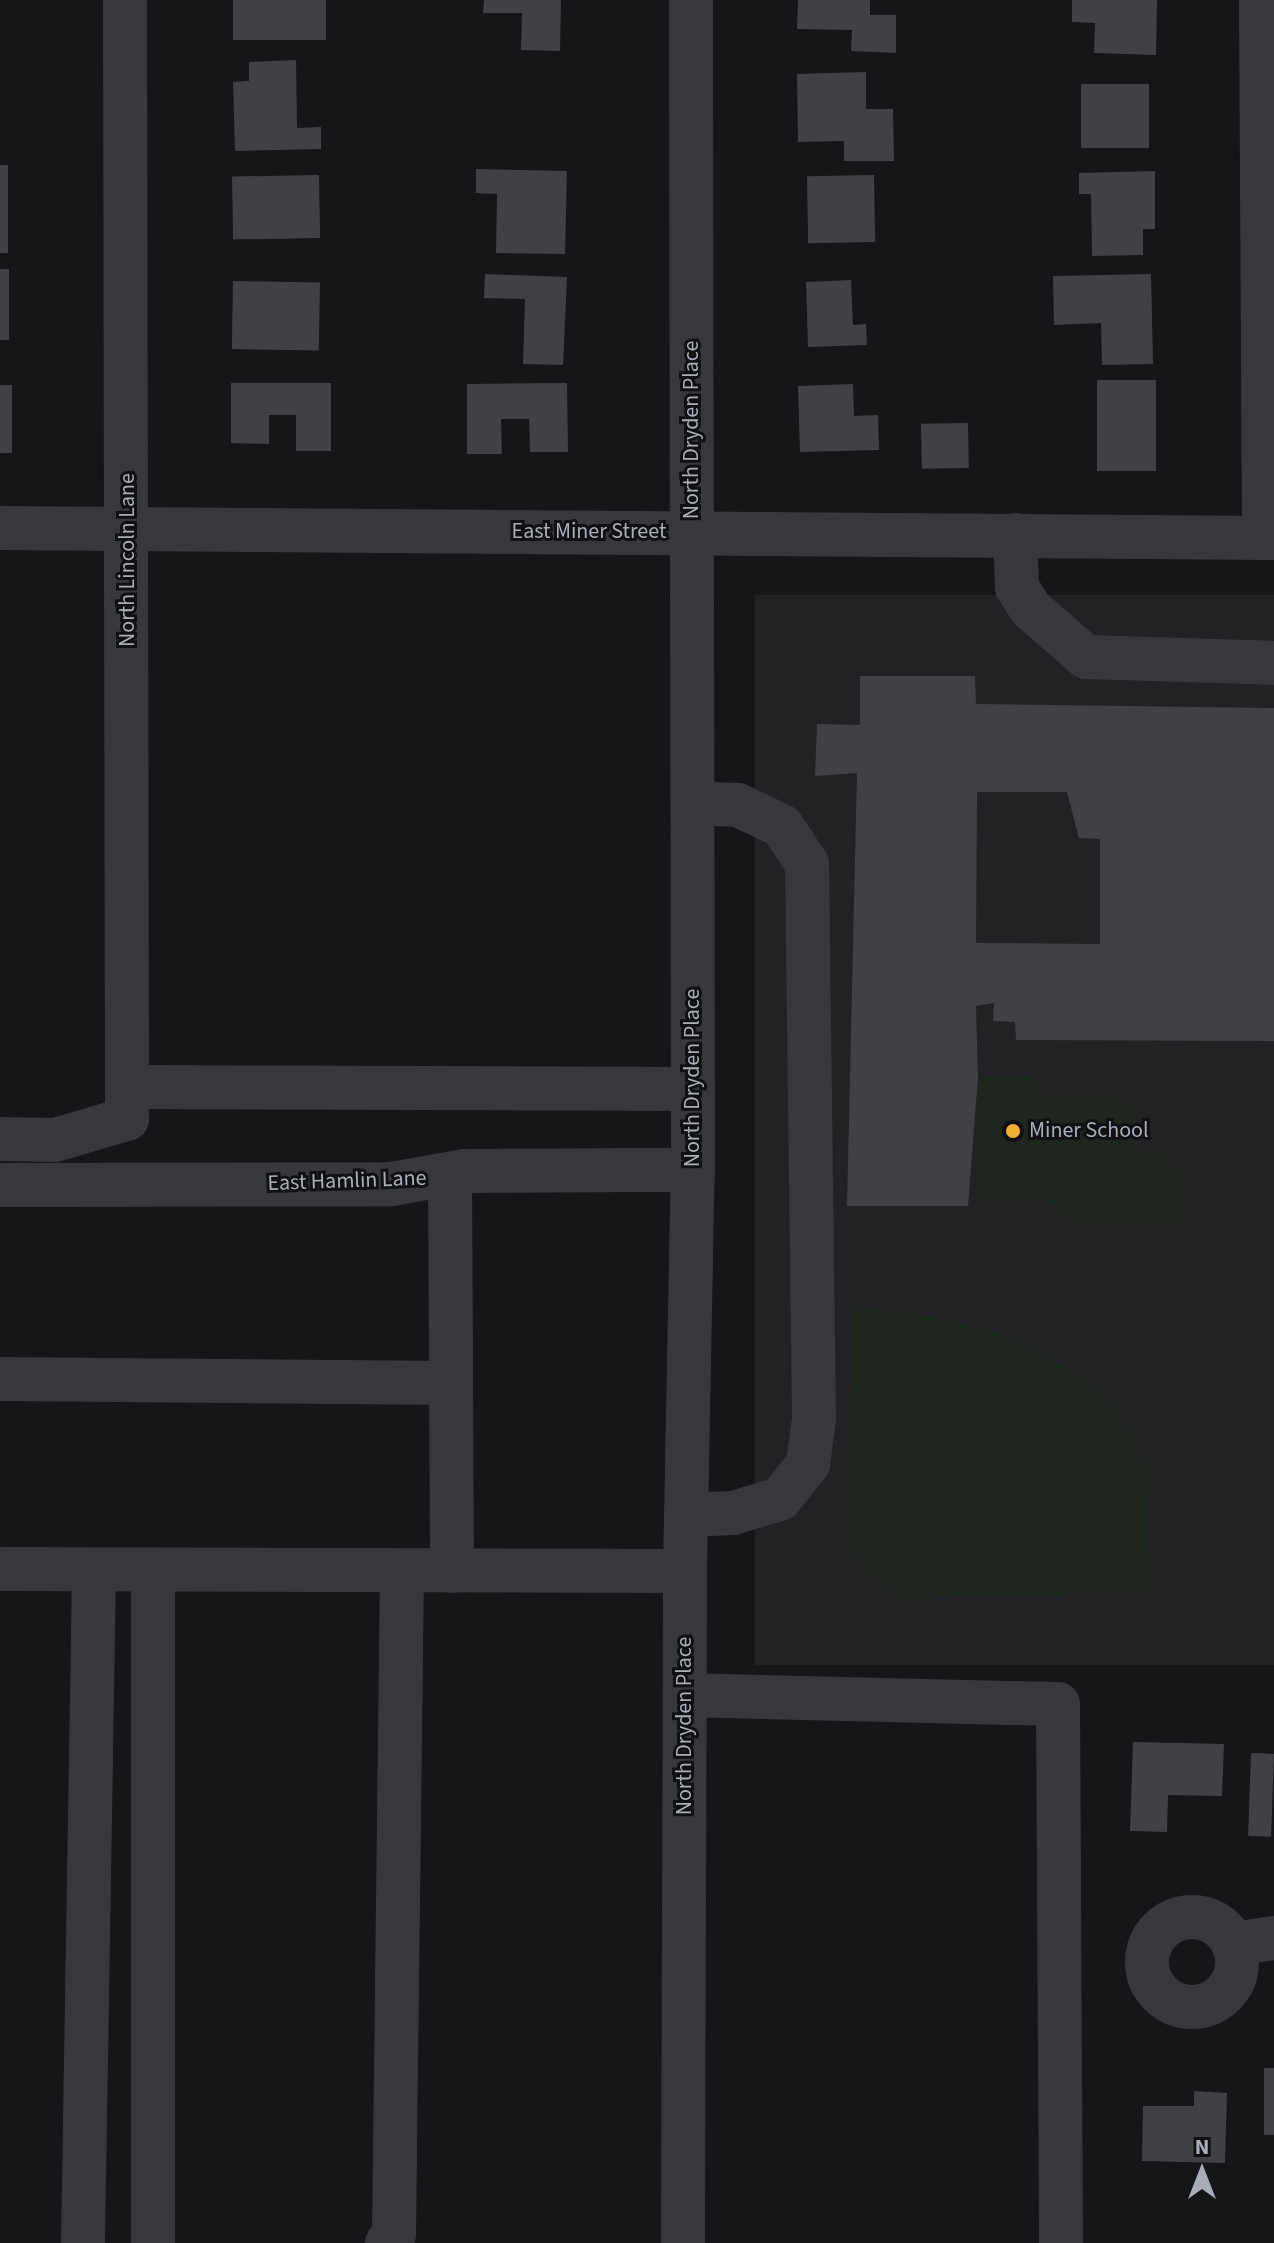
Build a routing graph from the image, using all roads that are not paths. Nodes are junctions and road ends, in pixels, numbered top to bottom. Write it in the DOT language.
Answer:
graph roads {
  1 [pos="125,0"];
  2 [pos="691,0"];
  3 [pos="1261,0"];
  4 [pos="0,528"];
  5 [pos="129,529"];
  6 [pos="692,533"];
  7 [pos="1015,535"];
  8 [pos="1269,538"];
  9 [pos="1274,663"];
  10 [pos="693,803"];
  11 [pos="693,1089"];
  12 [pos="127,1103"];
  13 [pos="0,1139"];
  14 [pos="693,1170"];
  15 [pos="450,1175"];
  16 [pos="0,1185"];
  17 [pos="0,1379"];
  18 [pos="451,1383"];
  19 [pos="686,1515"];
  20 [pos="0,1569"];
  21 [pos="94,1570"];
  22 [pos="153,1571"];
  23 [pos="402,1571"];
  24 [pos="452,1571"];
  25 [pos="685,1571"];
  26 [pos="685,1695"];
  27 [pos="83,2243"];
  28 [pos="153,2243"];
  29 [pos="387,2243"];
  30 [pos="683,2243"];
  31 [pos="1061,2243"];
  1 -- 5 [label="street, North Lincoln Lane"];
  2 -- 6 [label="street, North Dryden Place"];
  3 -- 8 [label="street"];
  4 -- 5 [label="street, East Miner Street"];
  5 -- 6 [label="street, East Miner Street"];
  5 -- 12 [label="street, North Lincoln Lane"];
  6 -- 7 [label="street, East Miner Street"];
  6 -- 10 [label="street, North Dryden Place"];
  7 -- 8 [label="street, East Miner Street"];
  7 -- 9 [label="street"];
  10 -- 11 [label="street, North Dryden Place"];
  10 -- 19 [label="street"];
  11 -- 12 [label="street"];
  11 -- 14 [label="street, North Dryden Place"];
  12 -- 13 [label="street"];
  14 -- 15 [label="street, East Hamlin Lane"];
  14 -- 19 [label="street, North Dryden Place"];
  15 -- 16 [label="street, East Hamlin Lane"];
  15 -- 18 [label="street"];
  17 -- 18 [label="street"];
  18 -- 24 [label="street"];
  19 -- 25 [label="street, North Dryden Place"];
  20 -- 21 [label="street"];
  21 -- 22 [label="street"];
  21 -- 27 [label="street"];
  22 -- 23 [label="street"];
  22 -- 28 [label="street"];
  23 -- 24 [label="street"];
  23 -- 29 [label="street"];
  24 -- 25 [label="street"];
  25 -- 26 [label="street, North Dryden Place"];
  26 -- 30 [label="street, North Dryden Place"];
  26 -- 31 [label="street"];
}
